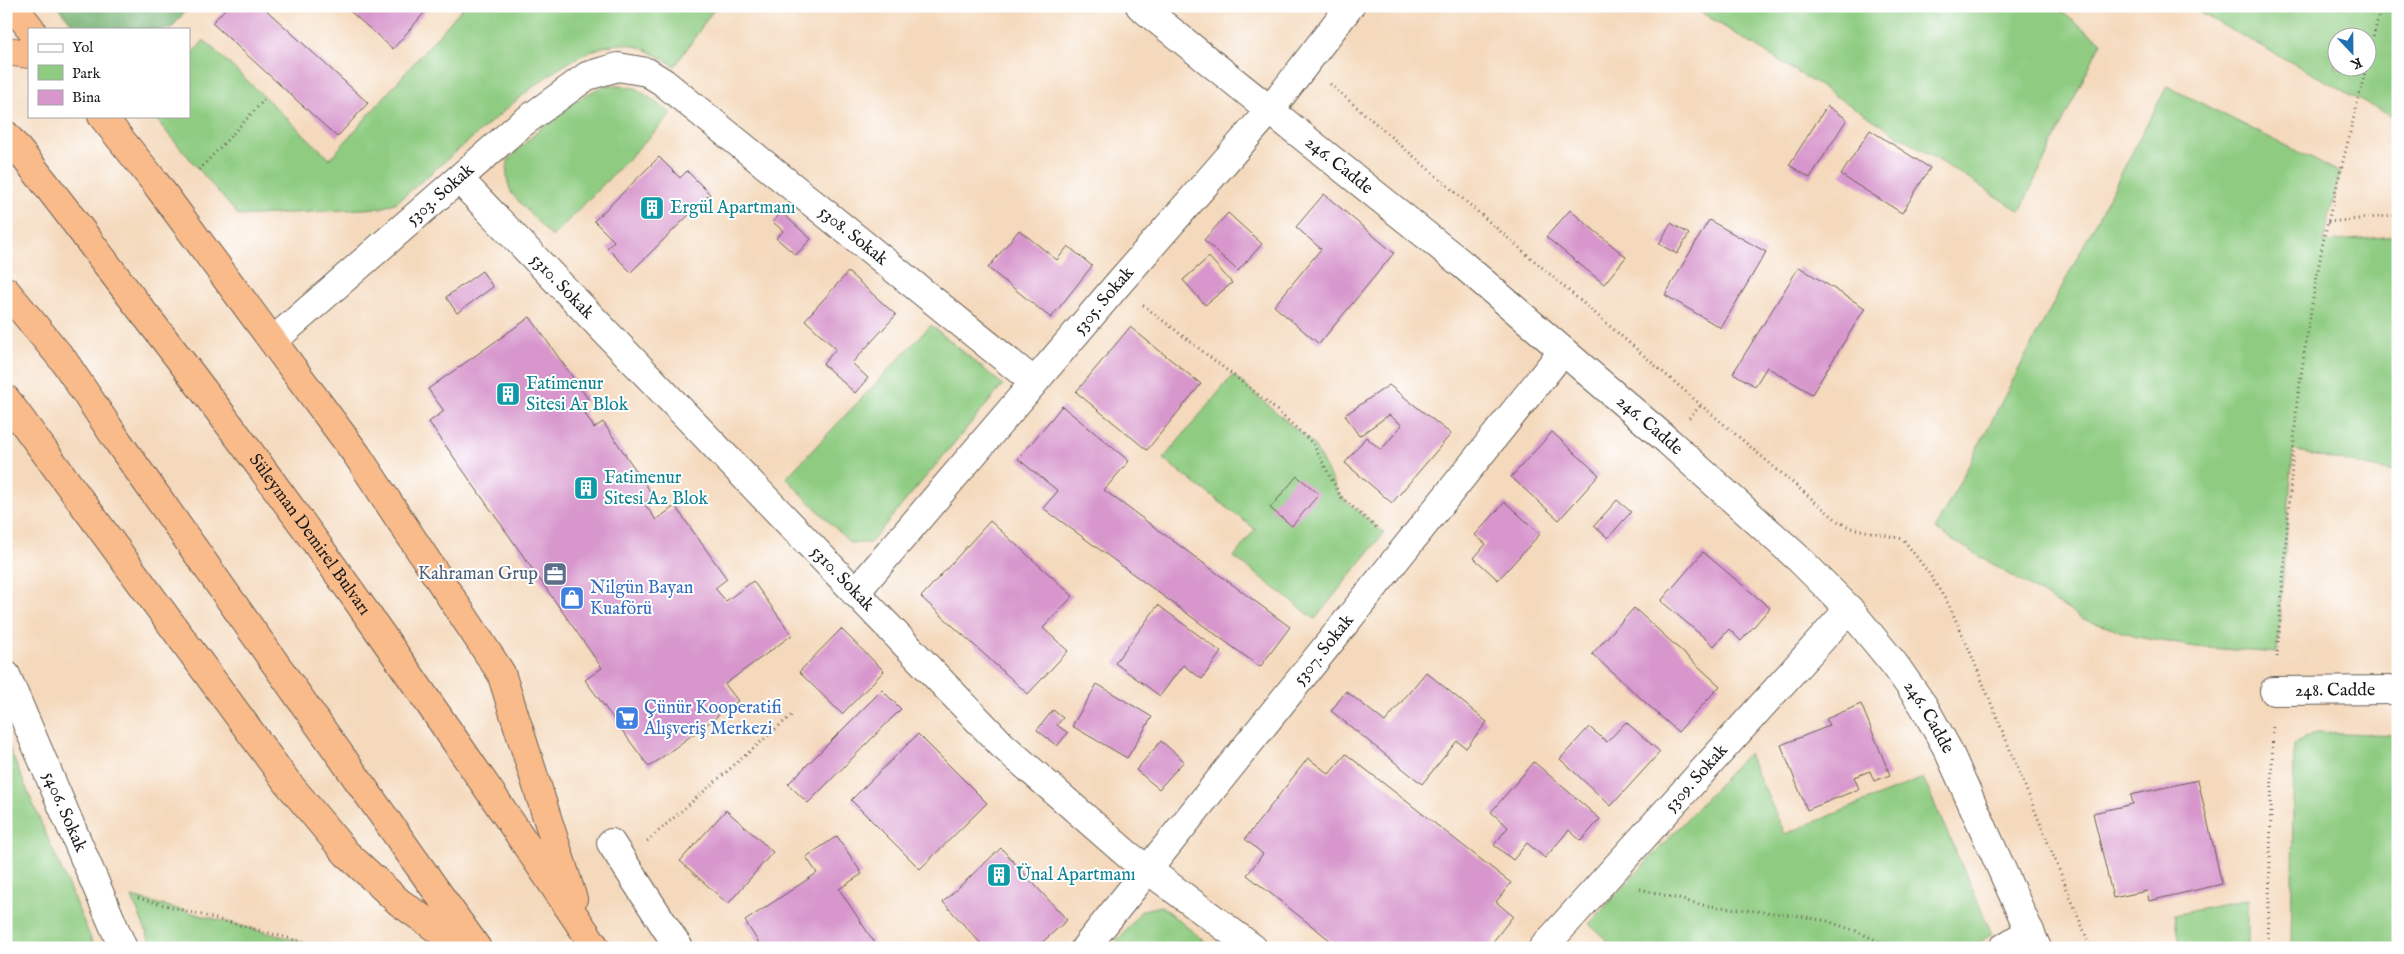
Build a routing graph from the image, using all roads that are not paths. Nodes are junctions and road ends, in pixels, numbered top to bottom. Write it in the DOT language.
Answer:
graph roads {
  1 [pos="13,6"];
  2 [pos="1140,6"];
  3 [pos="1350,6"];
  4 [pos="30,28"];
  5 [pos="6,51"];
  6 [pos="28,54"];
  7 [pos="618,67"];
  8 [pos="1270,110"];
  9 [pos="104,118"];
  10 [pos="6,135"];
  11 [pos="459,179"];
  12 [pos="6,291"];
  13 [pos="274,340"];
  14 [pos="1563,350"];
  15 [pos="1034,382"];
  16 [pos="6,399"];
  17 [pos="855,593"];
  18 [pos="1849,609"];
  19 [pos="6,675"];
  20 [pos="2398,690"];
  21 [pos="2274,691"];
  22 [pos="618,854"];
  23 [pos="1148,871"];
  24 [pos="589,937"];
  25 [pos="2034,939"];
  26 [pos="123,948"];
  27 [pos="464,948"];
  28 [pos="477,948"];
  29 [pos="679,948"];
  30 [pos="1085,948"];
  31 [pos="1253,948"];
  32 [pos="1543,948"];
  33 [pos="2003,948"];
  1 -- 4 [label="highway"];
  2 -- 8 [label="street, 246. Cadde"];
  3 -- 8 [label="street, 5305. Sokak"];
  5 -- 6 [label="highway"];
  7 -- 11 [label="street, 5303. Sokak"];
  7 -- 15 [label="street, 5308. Sokak"];
  8 -- 14 [label="street, 246. Cadde"];
  8 -- 15 [label="street, 5305. Sokak"];
  9 -- 13 [label="highway"];
  10 -- 24 [label="highway, Süleyman Demirel Bulvarı"];
  11 -- 13 [label="street, 5303. Sokak"];
  11 -- 17 [label="street, 5310. Sokak"];
  12 -- 28 [label="highway"];
  13 -- 24 [label="highway"];
  14 -- 18 [label="street, 246. Cadde"];
  14 -- 23 [label="street, 5307. Sokak"];
  15 -- 17 [label="street, 5305. Sokak"];
  16 -- 27 [label="highway"];
  17 -- 23 [label="street, 5310. Sokak"];
  18 -- 25 [label="street, 246. Cadde"];
  18 -- 32 [label="street, 5309. Sokak"];
  19 -- 26 [label="street, 5406. Sokak"];
  20 -- 21 [label="street, 248. Cadde"];
  22 -- 29 [label="street"];
  23 -- 30 [label="street, 5307. Sokak"];
  23 -- 31 [label="street, 5310. Sokak"];
  25 -- 33 [label="street"];
}
